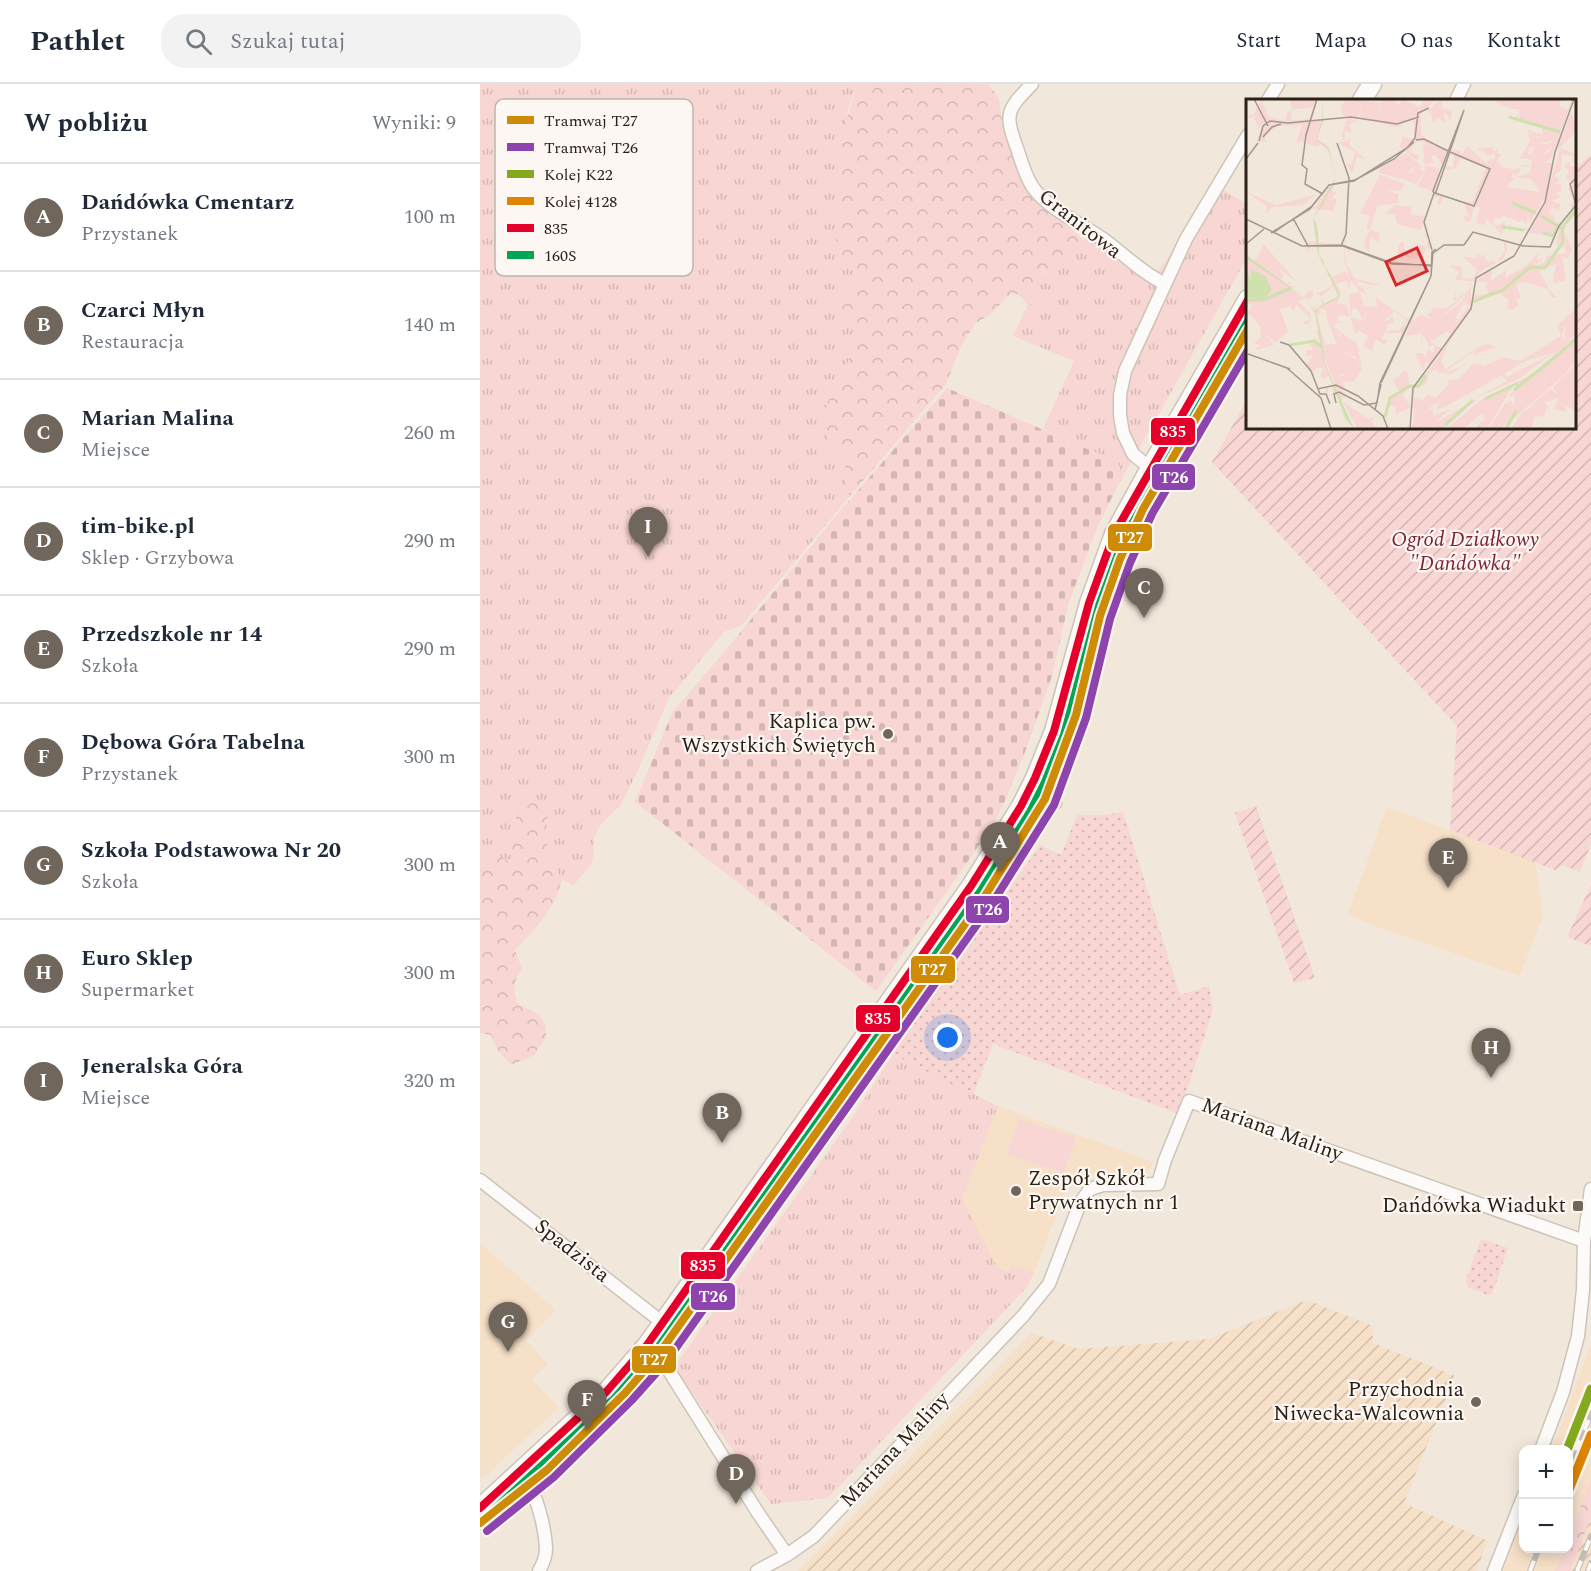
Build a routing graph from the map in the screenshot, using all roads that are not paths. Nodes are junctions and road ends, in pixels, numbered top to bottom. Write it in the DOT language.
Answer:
graph roads {
  1 [pos="1032,84"];
  2 [pos="1278,84"];
  3 [pos="1372,84"];
  4 [pos="1464,84"];
  5 [pos="1269,99"];
  6 [pos="1363,99"];
  7 [pos="1456,99"];
  8 [pos="1246,138"];
  9 [pos="1165,284"];
  10 [pos="1246,302"];
  11 [pos="1150,468"];
  12 [pos="1029,792"];
  13 [pos="1055,803"];
  14 [pos="480,1180"];
  15 [pos="1591,1189"];
  16 [pos="1584,1241"];
  17 [pos="663,1323"];
  18 [pos="647,1345"];
  19 [pos="1543,1445"];
  20 [pos="520,1471"];
  21 [pos="1522,1499"];
  22 [pos="480,1508"];
  23 [pos="787,1555"];
  24 [pos="539,1571"];
  25 [pos="758,1571"];
  26 [pos="1494,1571"];
  1 -- 9 [label="street, Granitowa"];
  2 -- 5 [label="street"];
  3 -- 6 [label="main road"];
  4 -- 7 [label="street"];
  8 -- 9 [label="street"];
  9 -- 11 [label="street"];
  10 -- 11 [label="main road"];
  11 -- 12 [label="main road"];
  12 -- 13 [label="street"];
  12 -- 17 [label="main road"];
  14 -- 17 [label="street, Spadzista"];
  15 -- 16 [label="street"];
  16 -- 19 [label="street"];
  16 -- 23 [label="street, Mariana Maliny"];
  17 -- 18 [label="main road"];
  18 -- 20 [label="main road"];
  18 -- 23 [label="street"];
  20 -- 22 [label="main road"];
  20 -- 24 [label="street"];
  21 -- 26 [label="street"];
  23 -- 25 [label="street"];
}
